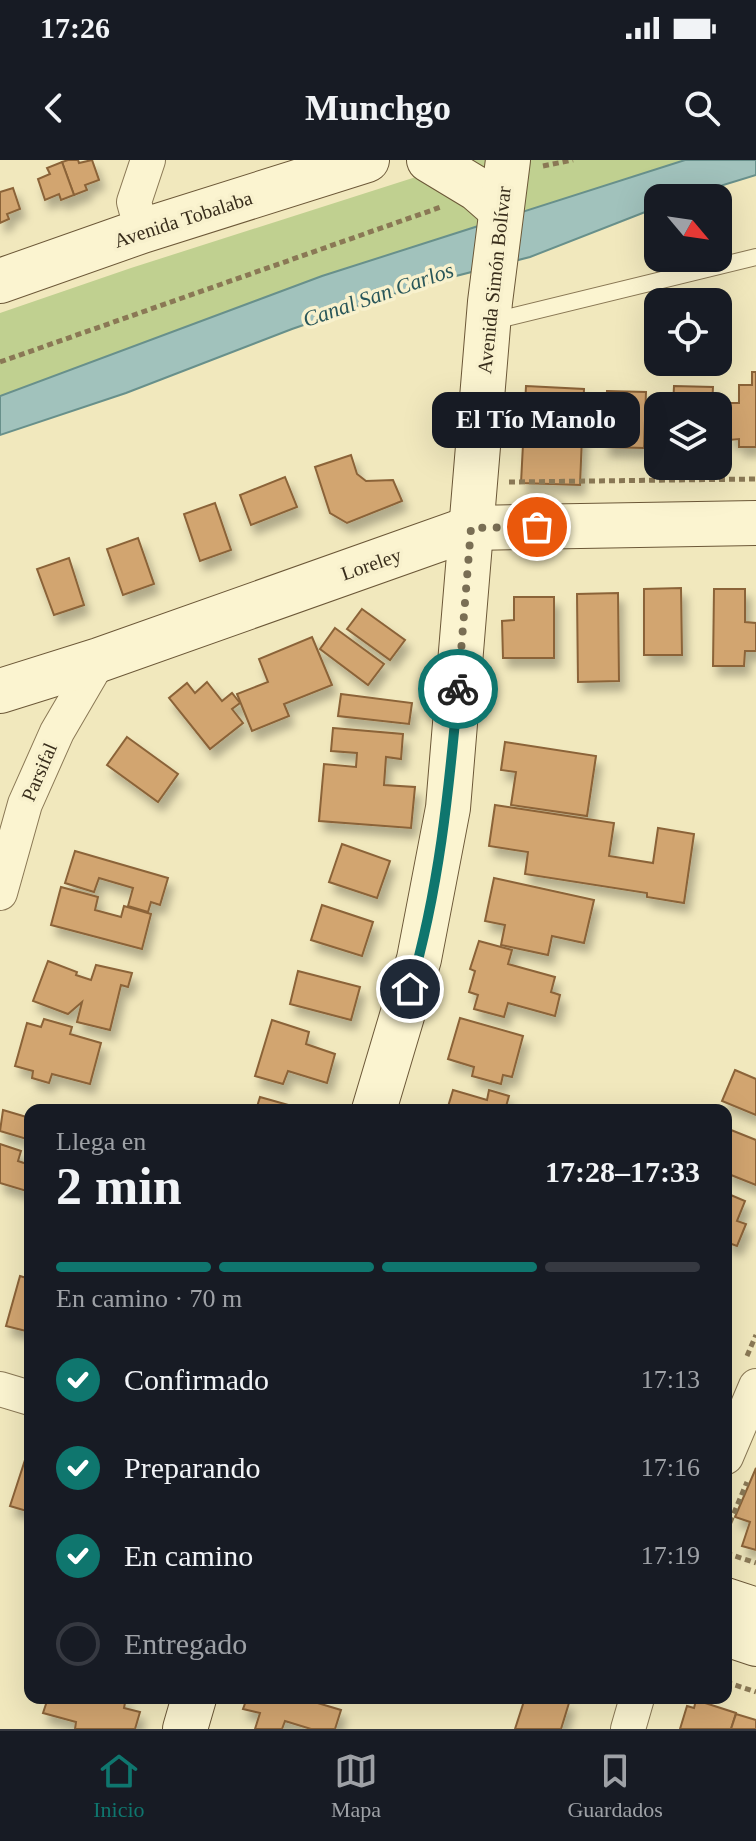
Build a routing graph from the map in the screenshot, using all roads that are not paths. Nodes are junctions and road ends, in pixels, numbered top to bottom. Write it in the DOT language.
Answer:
graph roads {
  1 [pos="148,160"];
  2 [pos="367,160"];
  3 [pos="429,160"];
  4 [pos="497,195"];
  5 [pos="142,231"];
  6 [pos="756,257"];
  7 [pos="0,281"];
  8 [pos="489,312"];
  9 [pos="756,523"];
  10 [pos="471,528"];
  11 [pos="99,660"];
  12 [pos="0,691"];
  13 [pos="0,893"];
  14 [pos="376,1104"];
  15 [pos="756,1386"];
  16 [pos="0,1389"];
  17 [pos="24,1396"];
  18 [pos="738,1466"];
  19 [pos="732,1602"];
  20 [pos="756,1610"];
  21 [pos="732,1636"];
  22 [pos="756,1644"];
  23 [pos="192,1704"];
  24 [pos="635,1704"];
  25 [pos="185,1729"];
  26 [pos="628,1729"];
  1 -- 5 [label="street"];
  2 -- 5 [label="street, Avenida Tobalaba"];
  3 -- 4 [label="street"];
  4 -- 8 [label="street, Avenida Simón Bolívar"];
  5 -- 7 [label="street, Avenida Tobalaba"];
  6 -- 8 [label="lane"];
  8 -- 10 [label="street, Avenida Simón Bolívar"];
  9 -- 10 [label="street, Loreley"];
  10 -- 11 [label="street, Loreley"];
  10 -- 14 [label="street, Avenida Simón Bolívar"];
  11 -- 12 [label="street, Loreley"];
  11 -- 13 [label="street, Parsifal"];
  15 -- 18 [label="street"];
  16 -- 17 [label="street"];
  19 -- 20 [label="street"];
  21 -- 22 [label="street"];
  23 -- 25 [label="street"];
  24 -- 26 [label="street"];
}
